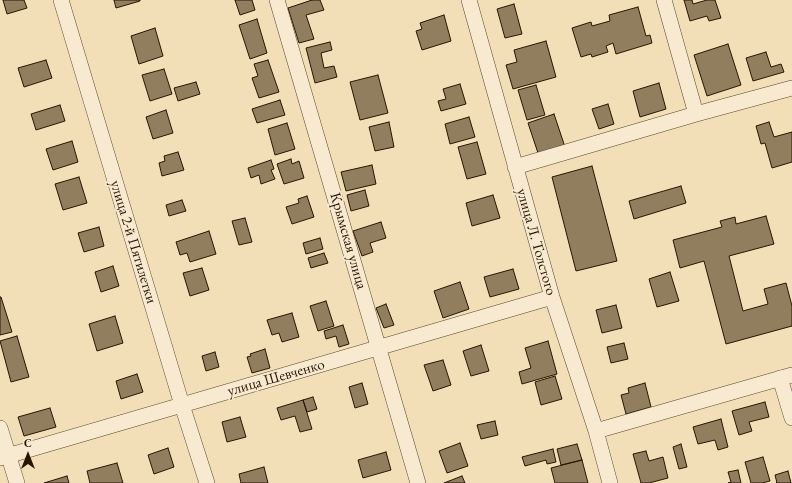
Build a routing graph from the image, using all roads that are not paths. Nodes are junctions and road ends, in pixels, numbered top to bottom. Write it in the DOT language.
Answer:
graph roads {
  1 [pos="61,0"];
  2 [pos="277,0"];
  3 [pos="469,0"];
  4 [pos="664,0"];
  5 [pos="792,88"];
  6 [pos="696,114"];
  7 [pos="515,167"];
  8 [pos="552,297"];
  9 [pos="379,348"];
  10 [pos="786,377"];
  11 [pos="182,405"];
  12 [pos="792,418"];
  13 [pos="0,428"];
  14 [pos="596,431"];
  15 [pos="4,457"];
  16 [pos="17,483"];
  17 [pos="207,483"];
  18 [pos="418,483"];
  19 [pos="610,483"];
  1 -- 11 [label="street, улица 2-й Пятилетки"];
  2 -- 9 [label="street, Крымская улица"];
  3 -- 7 [label="street, улица Л. Толстого"];
  4 -- 6 [label="street"];
  5 -- 6 [label="street"];
  6 -- 7 [label="street"];
  7 -- 8 [label="street, улица Л. Толстого"];
  8 -- 9 [label="street, улица Шевченко"];
  8 -- 14 [label="street, улица Л. Толстого"];
  9 -- 11 [label="street, улица Шевченко"];
  9 -- 18 [label="street, Крымская улица"];
  10 -- 12 [label="street"];
  10 -- 14 [label="street"];
  11 -- 15 [label="street, улица Шевченко"];
  11 -- 17 [label="street, улица 2-й Пятилетки"];
  13 -- 15 [label="street"];
  14 -- 19 [label="street, улица Л. Толстого"];
  15 -- 16 [label="street"];
}
